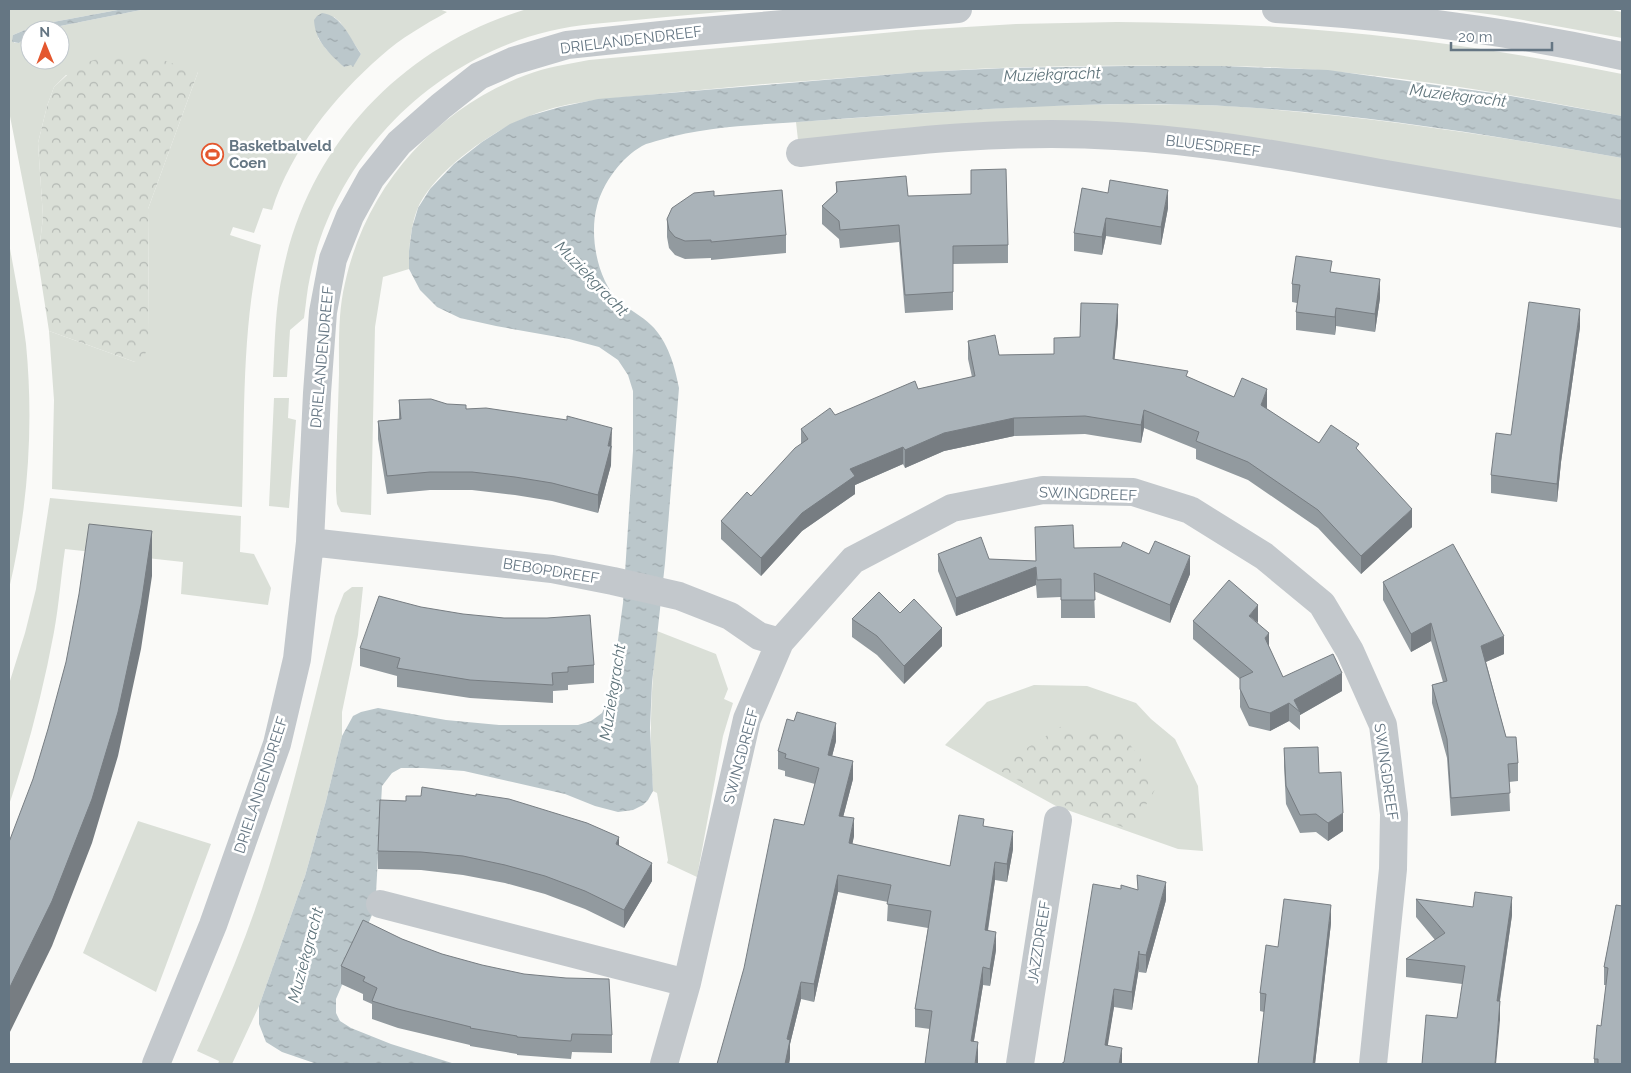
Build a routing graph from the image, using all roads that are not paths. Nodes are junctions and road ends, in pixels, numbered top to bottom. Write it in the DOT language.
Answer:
graph roads {
  1 [pos="958,9"];
  2 [pos="1276,9"];
  3 [pos="1622,56"];
  4 [pos="800,153"];
  5 [pos="1622,214"];
  6 [pos="310,542"];
  7 [pos="780,642"];
  8 [pos="1058,820"];
  9 [pos="380,904"];
  10 [pos="687,983"];
  11 [pos="156,1064"];
  12 [pos="664,1064"];
  13 [pos="1020,1064"];
  14 [pos="1373,1064"];
  1 -- 6 [label="street, DRIELANDENDREEF"];
  2 -- 3 [label="street"];
  4 -- 5 [label="street, BLUESDREEF"];
  6 -- 7 [label="street, BEBOPDREEF"];
  6 -- 11 [label="street, DRIELANDENDREEF"];
  7 -- 10 [label="street, SWINGDREEF"];
  7 -- 14 [label="street, SWINGDREEF"];
  8 -- 13 [label="street, JAZZDREEF"];
  9 -- 10 [label="street"];
  10 -- 12 [label="street, SWINGDREEF"];
}
